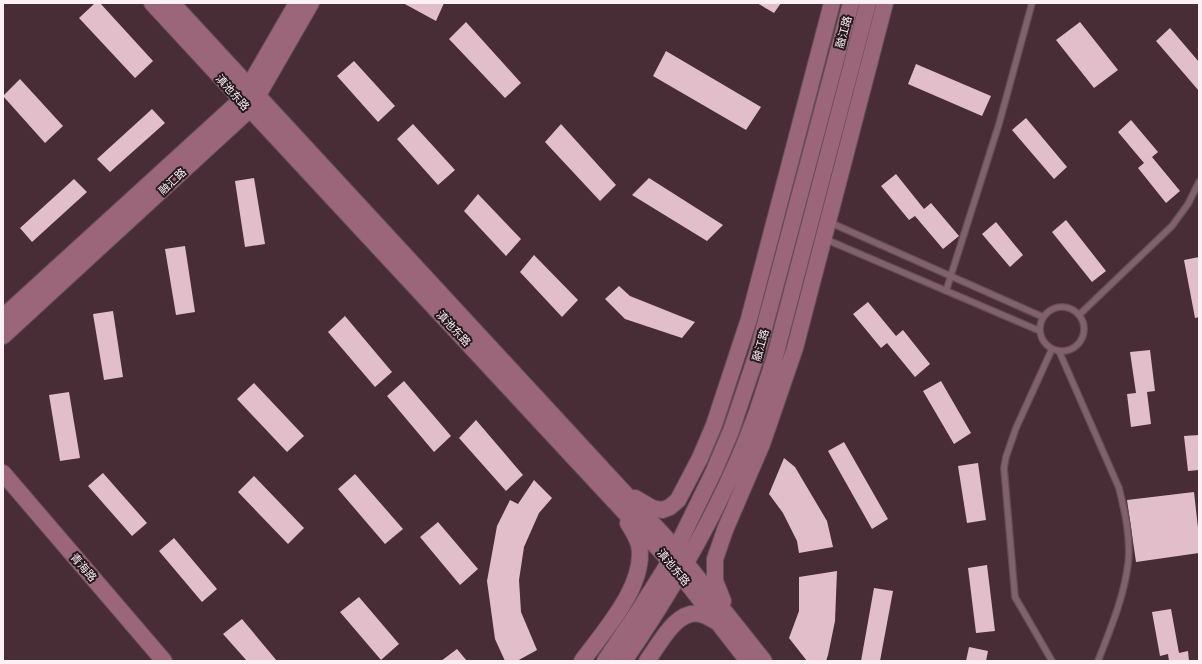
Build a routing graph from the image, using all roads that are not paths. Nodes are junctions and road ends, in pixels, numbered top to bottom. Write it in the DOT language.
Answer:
graph roads {
  1 [pos="152,3"];
  2 [pos="172,3"];
  3 [pos="297,3"];
  4 [pos="311,3"];
  5 [pos="832,3"];
  6 [pos="851,3"];
  7 [pos="868,3"];
  8 [pos="885,3"];
  9 [pos="1032,3"];
  10 [pos="249,98"];
  11 [pos="1199,182"];
  12 [pos="828,222"];
  13 [pos="823,238"];
  14 [pos="951,277"];
  15 [pos="946,291"];
  16 [pos="1080,314"];
  17 [pos="3,317"];
  18 [pos="1043,317"];
  19 [pos="1040,331"];
  20 [pos="3,336"];
  21 [pos="1052,349"];
  22 [pos="1059,351"];
  23 [pos="700,458"];
  24 [pos="3,473"];
  25 [pos="613,490"];
  26 [pos="735,507"];
  27 [pos="694,509"];
  28 [pos="696,544"];
  29 [pos="673,555"];
  30 [pos="683,567"];
  31 [pos="725,621"];
  32 [pos="647,627"];
  33 [pos="164,661"];
  34 [pos="582,661"];
  35 [pos="605,661"];
  36 [pos="624,661"];
  37 [pos="643,661"];
  38 [pos="647,661"];
  39 [pos="748,661"];
  40 [pos="764,661"];
  41 [pos="1052,661"];
  42 [pos="1098,661"];
  1 -- 10 [label="street, 滇池东路"];
  2 -- 10 [label="street, 滇池东路"];
  3 -- 10 [label="street, 融汇路"];
  4 -- 10 [label="street, 融汇路"];
  5 -- 23 [label="street"];
  6 -- 27 [label="street, 融江路"];
  7 -- 28 [label="street, 融江路"];
  8 -- 12 [label="street"];
  9 -- 14 [label="lane"];
  10 -- 17 [label="street, 融汇路"];
  10 -- 20 [label="street, 融汇路"];
  10 -- 25 [label="street, 滇池东路"];
  11 -- 16 [label="lane"];
  12 -- 13 [label="street"];
  12 -- 14 [label="lane"];
  13 -- 15 [label="lane"];
  13 -- 26 [label="street"];
  14 -- 15 [label="lane"];
  14 -- 18 [label="lane"];
  15 -- 19 [label="lane"];
  16 -- 18 [label="lane"];
  16 -- 22 [label="lane"];
  18 -- 19 [label="lane"];
  19 -- 21 [label="lane"];
  21 -- 22 [label="lane"];
  21 -- 41 [label="lane"];
  22 -- 42 [label="lane"];
  23 -- 25 [label="street"];
  23 -- 27 [label="street"];
  24 -- 33 [label="street, 青海路"];
  25 -- 29 [label="street, 滇池东路"];
  25 -- 34 [label="street"];
  26 -- 28 [label="street"];
  26 -- 31 [label="street"];
  27 -- 29 [label="street, 融江路"];
  28 -- 30 [label="street, 融江路"];
  29 -- 30 [label="street, 滇池东路"];
  29 -- 35 [label="street, 融江路"];
  30 -- 31 [label="street, 滇池东路"];
  30 -- 32 [label="street, 融江路"];
  31 -- 38 [label="street"];
  31 -- 39 [label="street, 滇池东路"];
  31 -- 40 [label="street, 滇池东路"];
  32 -- 36 [label="street, 融江路"];
  32 -- 37 [label="street"];
}
